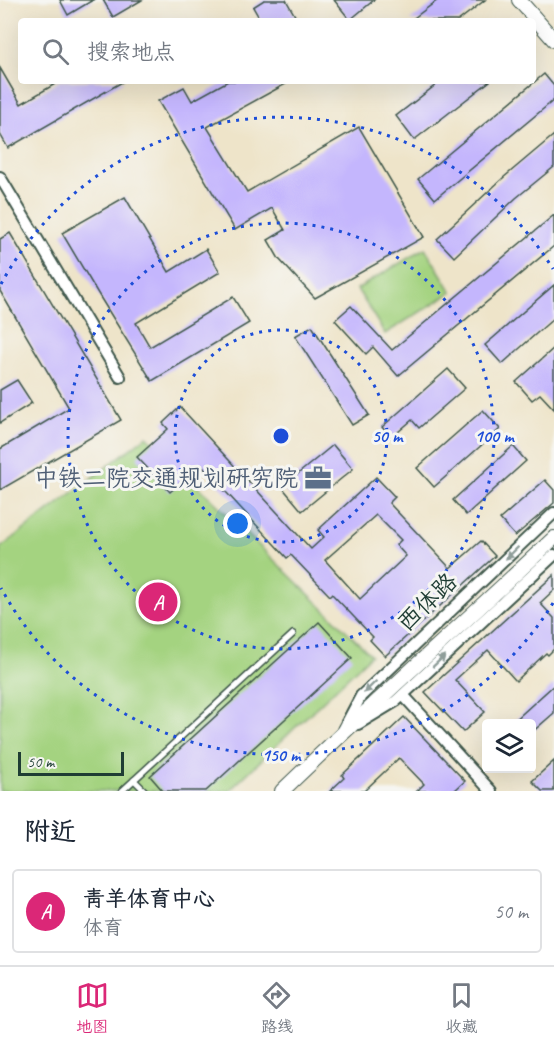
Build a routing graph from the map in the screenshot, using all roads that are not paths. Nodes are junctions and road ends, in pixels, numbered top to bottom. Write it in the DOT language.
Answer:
graph roads {
  1 [pos="519,0"];
  2 [pos="535,18"];
  3 [pos="536,19"];
  4 [pos="554,40"];
  5 [pos="0,177"];
  6 [pos="120,376"];
  7 [pos="554,513"];
  8 [pos="554,538"];
  9 [pos="554,555"];
  10 [pos="293,634"];
  11 [pos="403,695"];
  12 [pos="342,733"];
  13 [pos="134,780"];
  14 [pos="122,791"];
  15 [pos="145,791"];
  16 [pos="282,791"];
  17 [pos="491,791"];
  1 -- 2 [label="street"];
  3 -- 4 [label="street"];
  5 -- 6 [label="street"];
  7 -- 12 [label="street, 西体路, one-way"];
  8 -- 12 [label="street, 西体路"];
  11 -- 9 [label="street, 西体路, one-way"];
  10 -- 13 [label="lane"];
  11 -- 12 [label="street, 西体路"];
  11 -- 17 [label="street"];
  12 -- 16 [label="street, 西体路"];
  13 -- 14 [label="lane"];
  13 -- 15 [label="lane"];
}
